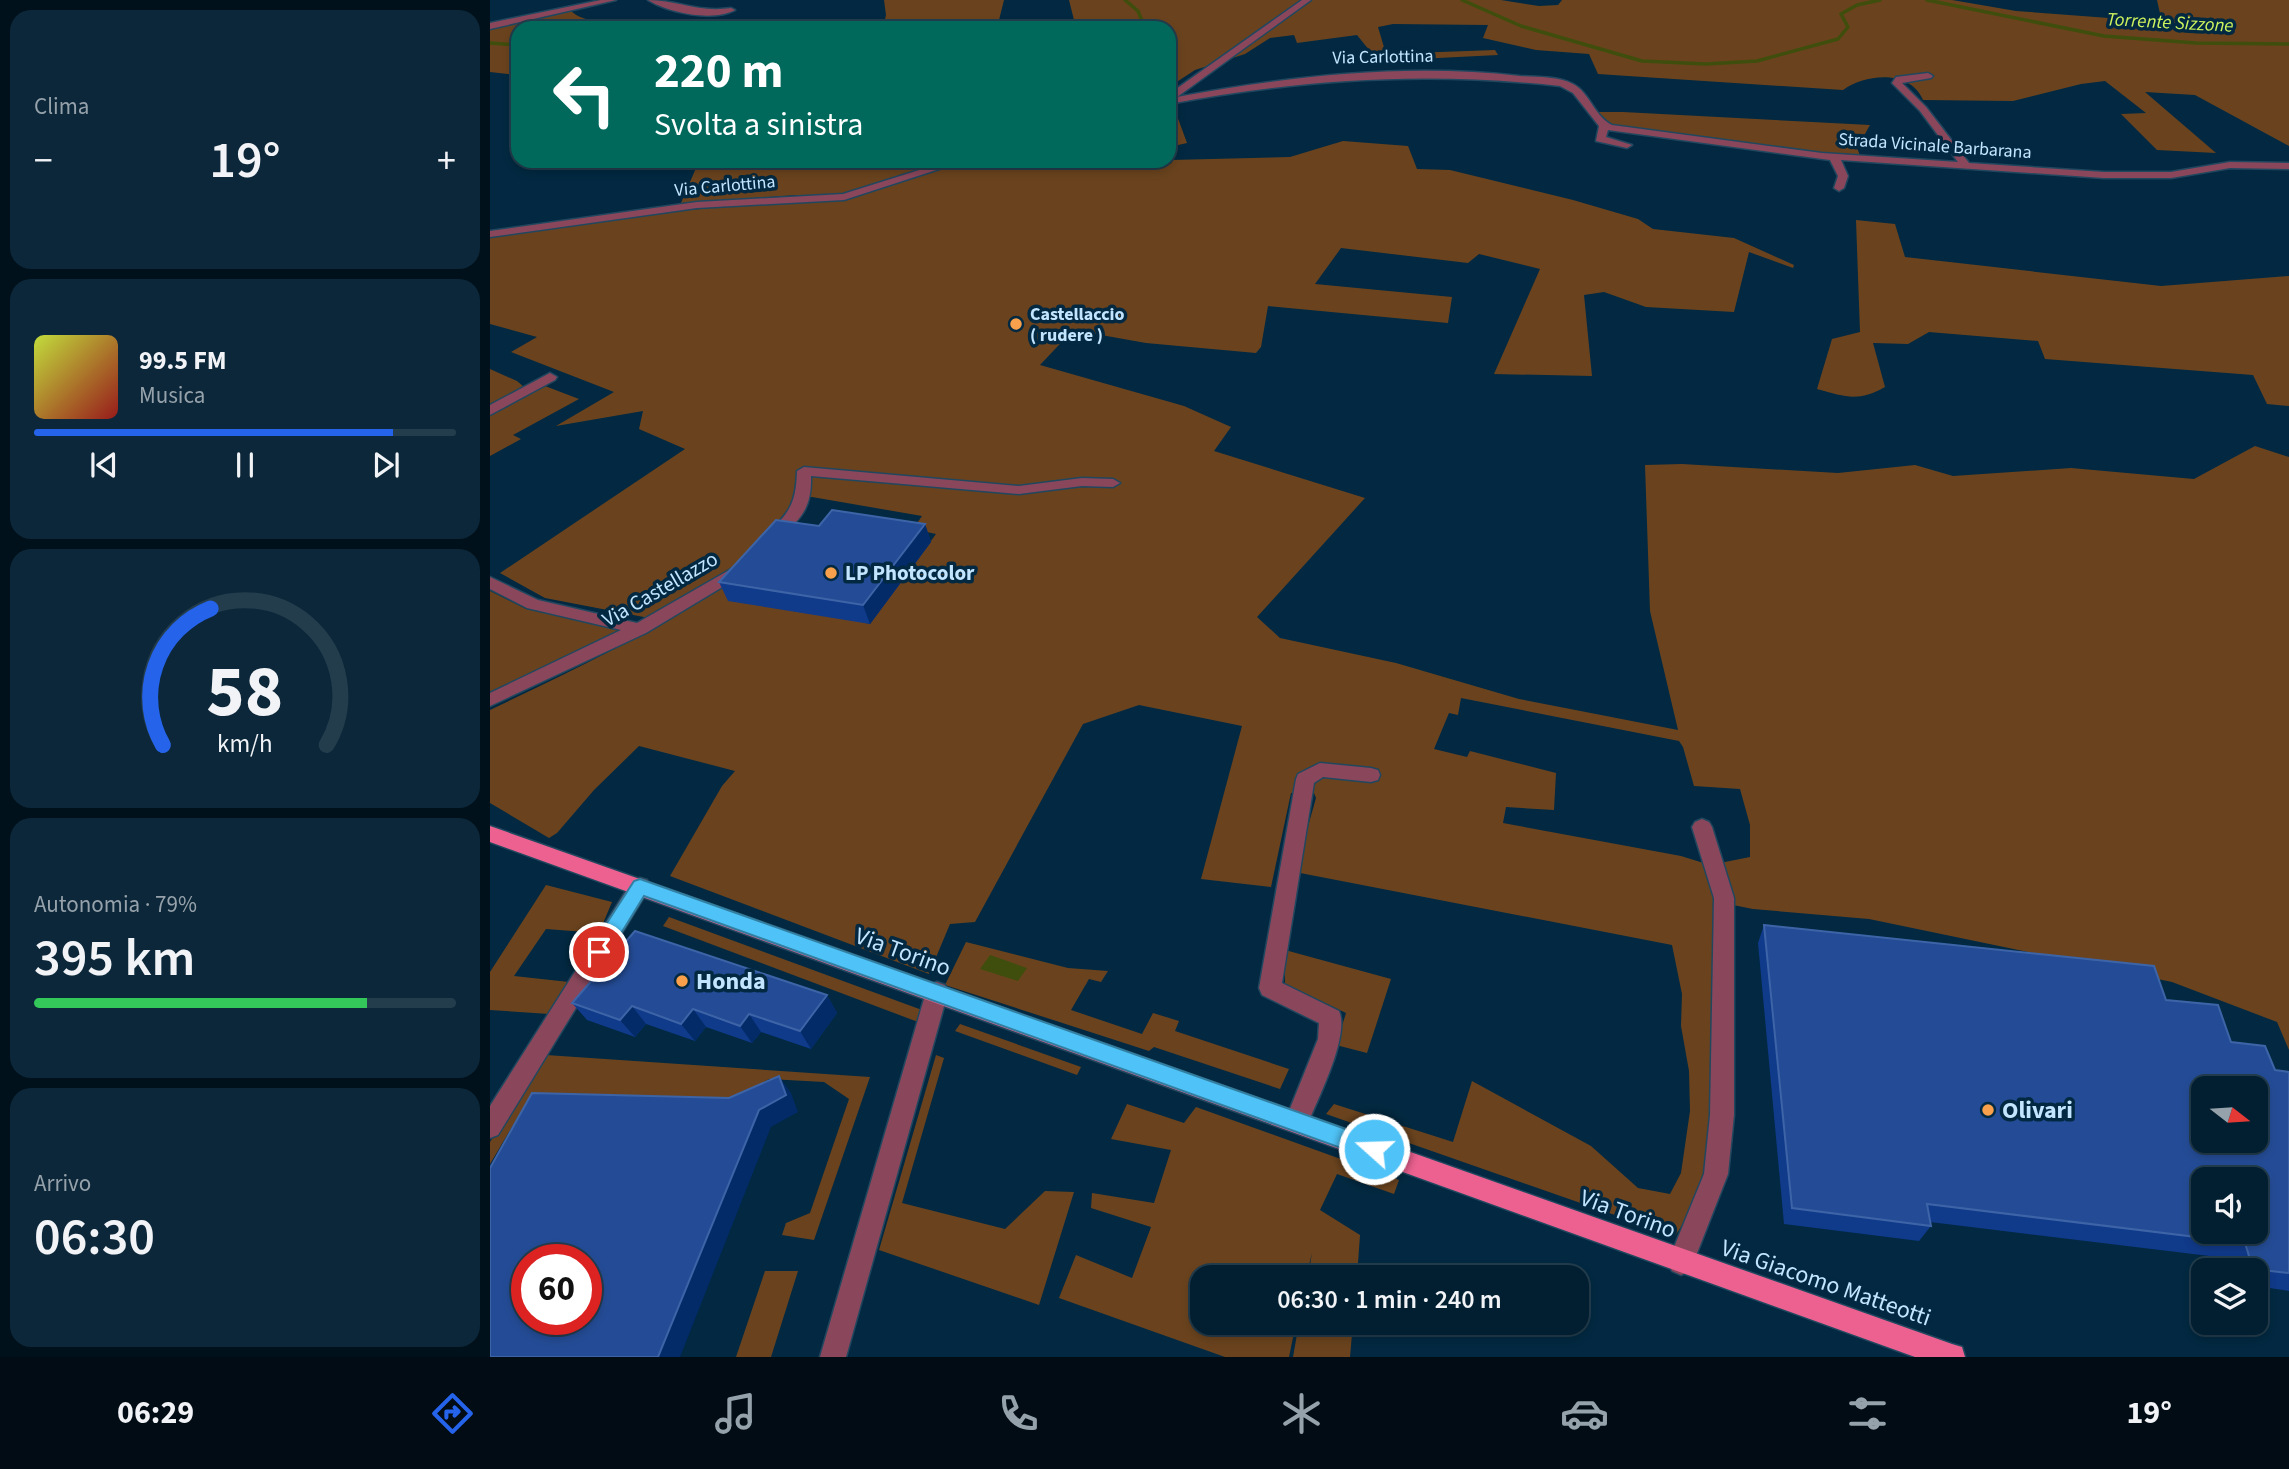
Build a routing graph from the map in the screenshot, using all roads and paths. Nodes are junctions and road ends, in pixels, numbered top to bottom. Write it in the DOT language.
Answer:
graph roads {
  1 [pos="612,0"];
  2 [pos="652,0"];
  3 [pos="1307,0"];
  4 [pos="730,10"];
  5 [pos="513,21"];
  6 [pos="511,22"];
  7 [pos="490,26"];
  8 [pos="1928,76"];
  9 [pos="1176,95"];
  10 [pos="1176,99"];
  11 [pos="1604,126"];
  12 [pos="1627,145"];
  13 [pos="1834,156"];
  14 [pos="1965,164"];
  15 [pos="2289,166"];
  16 [pos="937,168"];
  17 [pos="1839,188"];
  18 [pos="490,234"];
  19 [pos="550,377"];
  20 [pos="490,411"];
  21 [pos="1113,483"];
  22 [pos="490,582"];
  23 [pos="640,629"];
  24 [pos="490,700"];
  25 [pos="1371,775"];
  26 [pos="1702,827"];
  27 [pos="490,834"];
  28 [pos="640,886"];
  29 [pos="937,992"];
  30 [pos="1297,1121"];
  31 [pos="490,1127"];
  32 [pos="1681,1262"];
  33 [pos="833,1357"];
  34 [pos="1952,1357"];
  1 -- 5 [label="street"];
  2 -- 4 [label="street"];
  3 -- 9 [label="street"];
  6 -- 7 [label="street"];
  8 -- 14 [label="street"];
  10 -- 11 [label="street, Via Carlottina"];
  11 -- 12 [label="street"];
  11 -- 13 [label="street, Strada Vicinale Barbarana"];
  13 -- 14 [label="street, Strada Vicinale Barbarana"];
  13 -- 17 [label="street"];
  14 -- 15 [label="street, Strada Vicinale Barbarana"];
  16 -- 18 [label="street, Via Carlottina"];
  19 -- 20 [label="street"];
  21 -- 23 [label="street, Via Castellazzo"];
  22 -- 23 [label="street"];
  23 -- 24 [label="street, Via Castellazzo"];
  25 -- 30 [label="street"];
  26 -- 32 [label="street, Via Torino"];
  27 -- 28 [label="main road, Via Torino"];
  28 -- 29 [label="main road, Via Torino"];
  28 -- 31 [label="street"];
  29 -- 30 [label="main road, Via Torino"];
  29 -- 33 [label="street"];
  30 -- 32 [label="main road, Via Torino"];
  32 -- 34 [label="main road, Via Giacomo Matteotti"];
}
